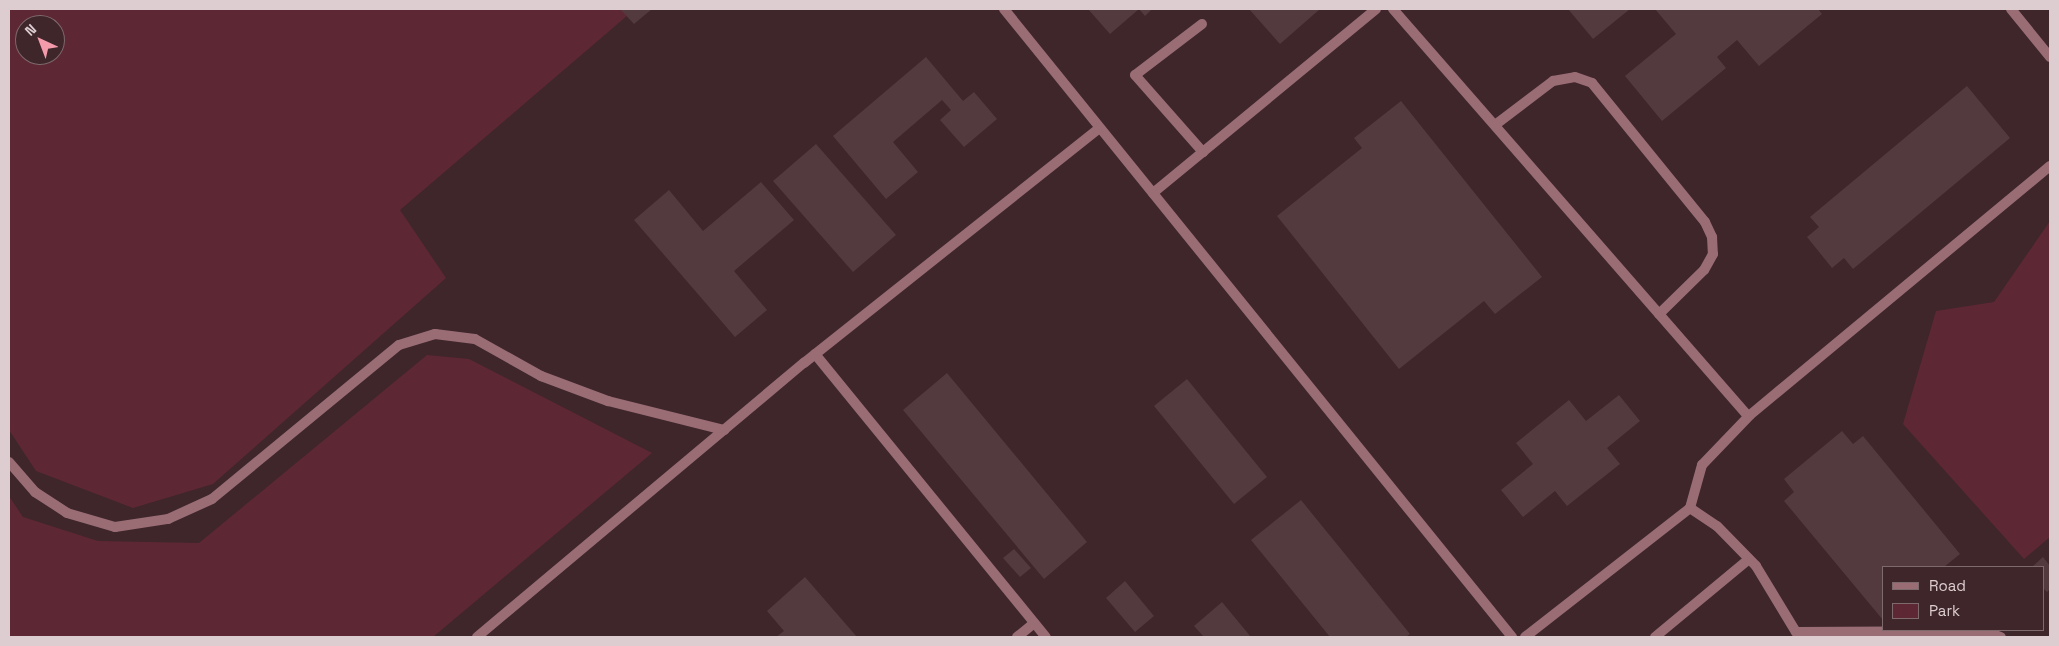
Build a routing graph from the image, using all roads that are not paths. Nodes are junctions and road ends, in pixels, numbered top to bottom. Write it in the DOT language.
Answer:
graph roads {
  1 [pos="1004,9"];
  2 [pos="1376,9"];
  3 [pos="1393,9"];
  4 [pos="2011,9"];
  5 [pos="1202,24"];
  6 [pos="2050,57"];
  7 [pos="1495,125"];
  8 [pos="1099,128"];
  9 [pos="1203,152"];
  10 [pos="2050,166"];
  11 [pos="1153,194"];
  12 [pos="1659,314"];
  13 [pos="815,354"];
  14 [pos="1748,416"];
  15 [pos="724,430"];
  16 [pos="9,462"];
  17 [pos="1690,508"];
  18 [pos="1749,559"];
  19 [pos="1034,623"];
  20 [pos="1793,635"];
  21 [pos="477,637"];
  22 [pos="1017,637"];
  23 [pos="1046,637"];
  24 [pos="1512,637"];
  25 [pos="1525,637"];
  26 [pos="1655,637"];
  27 [pos="1806,637"];
  28 [pos="2001,637"];
  1 -- 8 [label="street"];
  2 -- 9 [label="street"];
  3 -- 7 [label="street"];
  4 -- 6 [label="street"];
  5 -- 9 [label="street"];
  7 -- 12 [label="street"];
  7 -- 12 [label="street"];
  8 -- 11 [label="street"];
  8 -- 13 [label="street"];
  9 -- 11 [label="street"];
  10 -- 14 [label="street"];
  11 -- 24 [label="street"];
  12 -- 14 [label="street"];
  13 -- 15 [label="street"];
  13 -- 19 [label="street"];
  14 -- 17 [label="street"];
  15 -- 16 [label="street"];
  15 -- 21 [label="street"];
  17 -- 18 [label="street"];
  17 -- 25 [label="street"];
  18 -- 20 [label="street"];
  18 -- 26 [label="street"];
  19 -- 22 [label="street"];
  19 -- 23 [label="street"];
  20 -- 27 [label="street"];
  20 -- 28 [label="street"];
}
